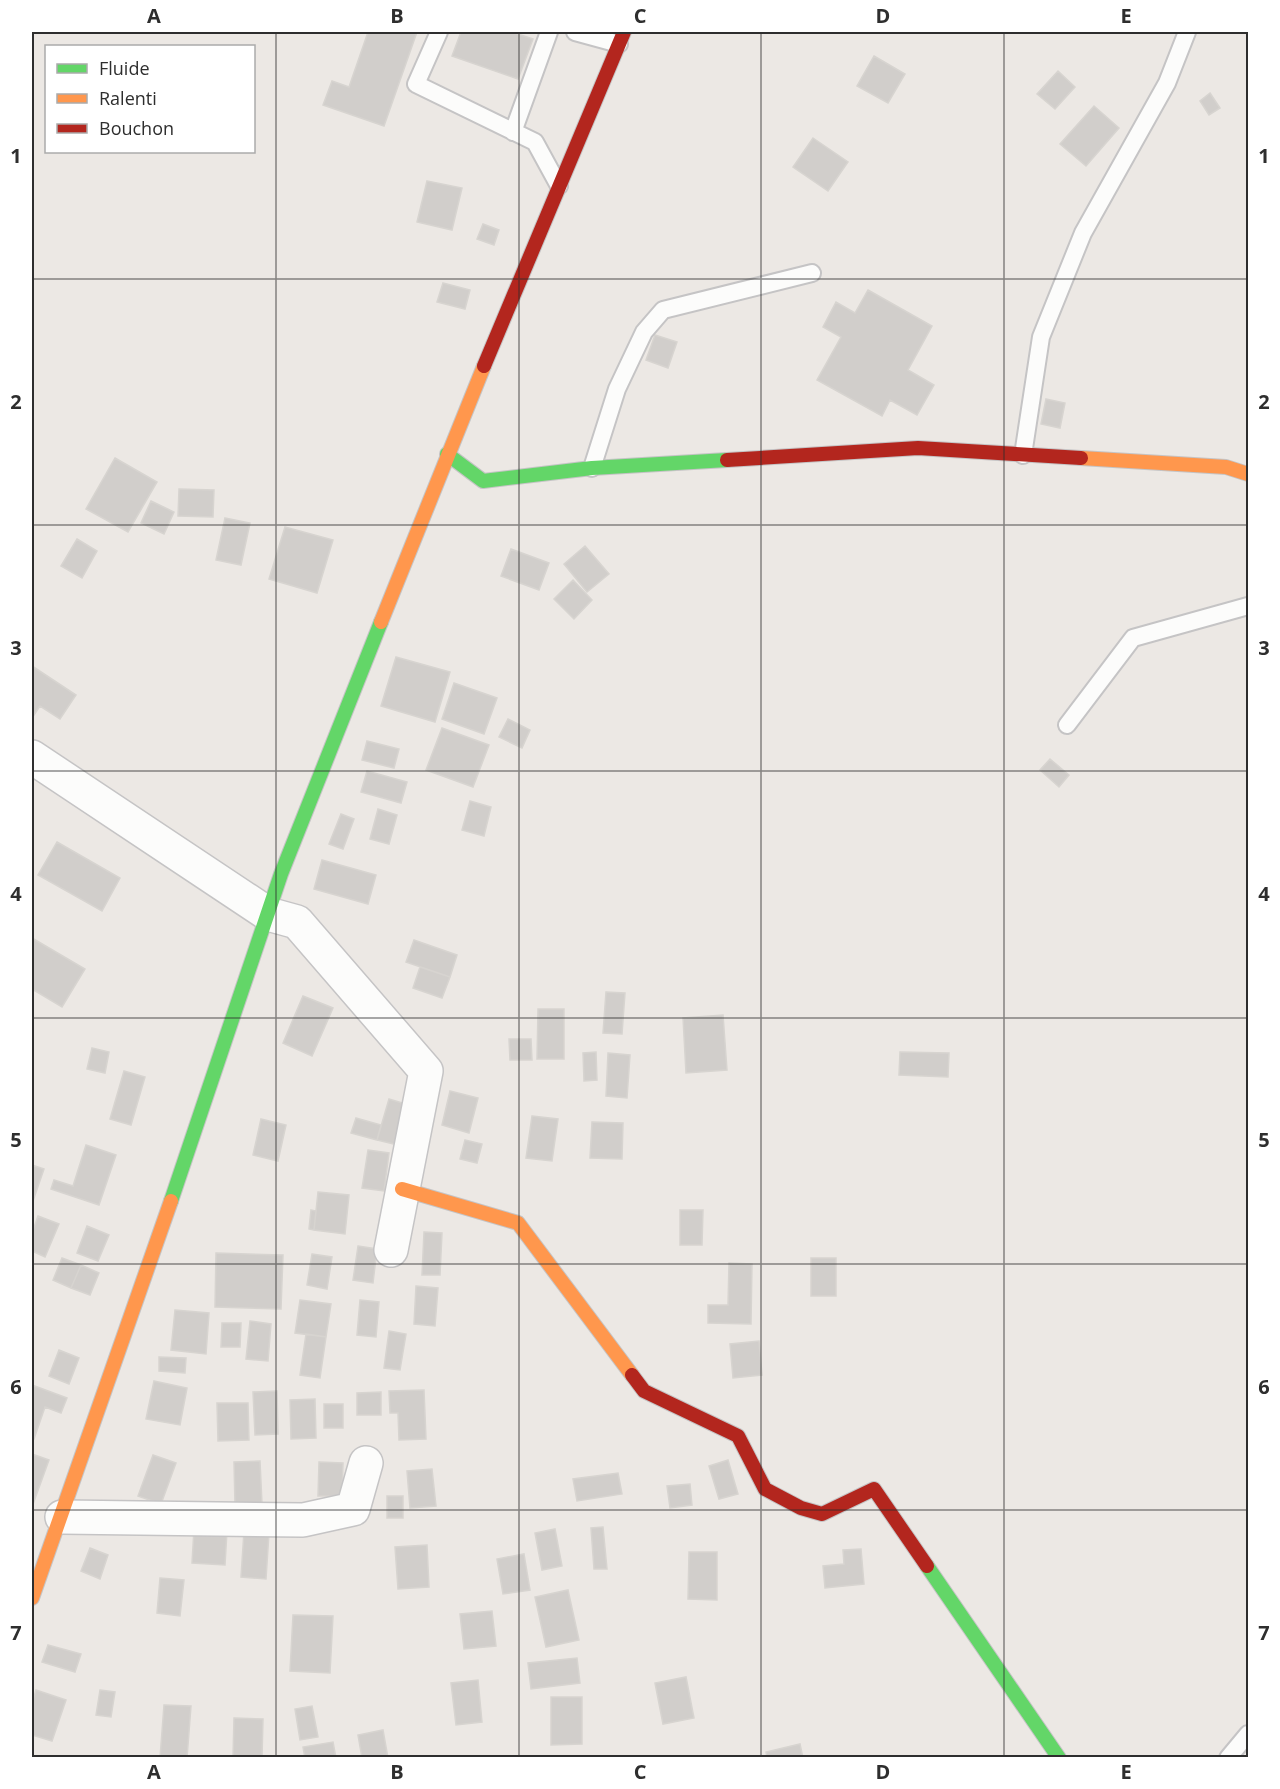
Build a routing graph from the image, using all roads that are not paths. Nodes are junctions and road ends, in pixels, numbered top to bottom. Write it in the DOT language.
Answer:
graph roads {
  1 [pos="439,32"];
  2 [pos="549,32"];
  3 [pos="575,32"];
  4 [pos="1187,32"];
  5 [pos="621,38"];
  6 [pos="513,132"];
  7 [pos="559,186"];
  8 [pos="812,273"];
  9 [pos="447,454"];
  10 [pos="1023,455"];
  11 [pos="592,468"];
  12 [pos="1248,474"];
  13 [pos="1248,606"];
  14 [pos="1067,725"];
  15 [pos="32,757"];
  16 [pos="268,914"];
  17 [pos="402,1189"];
  18 [pos="391,1250"];
  19 [pos="366,1463"];
  20 [pos="62,1517"];
  21 [pos="32,1598"];
  22 [pos="1248,1734"];
  23 [pos="1059,1758"];
  24 [pos="1228,1758"];
  1 -- 6 [label="lane"];
  2 -- 6 [label="lane"];
  3 -- 5 [label="lane"];
  4 -- 10 [label="lane"];
  5 -- 7 [label="street"];
  6 -- 7 [label="lane"];
  7 -- 9 [label="street"];
  8 -- 11 [label="lane"];
  9 -- 11 [label="street"];
  9 -- 16 [label="street"];
  10 -- 11 [label="street"];
  10 -- 12 [label="street"];
  13 -- 14 [label="lane"];
  15 -- 16 [label="street"];
  16 -- 17 [label="street"];
  16 -- 20 [label="street"];
  17 -- 18 [label="street"];
  17 -- 23 [label="street"];
  19 -- 20 [label="street"];
  20 -- 21 [label="street"];
  22 -- 24 [label="lane"];
}
